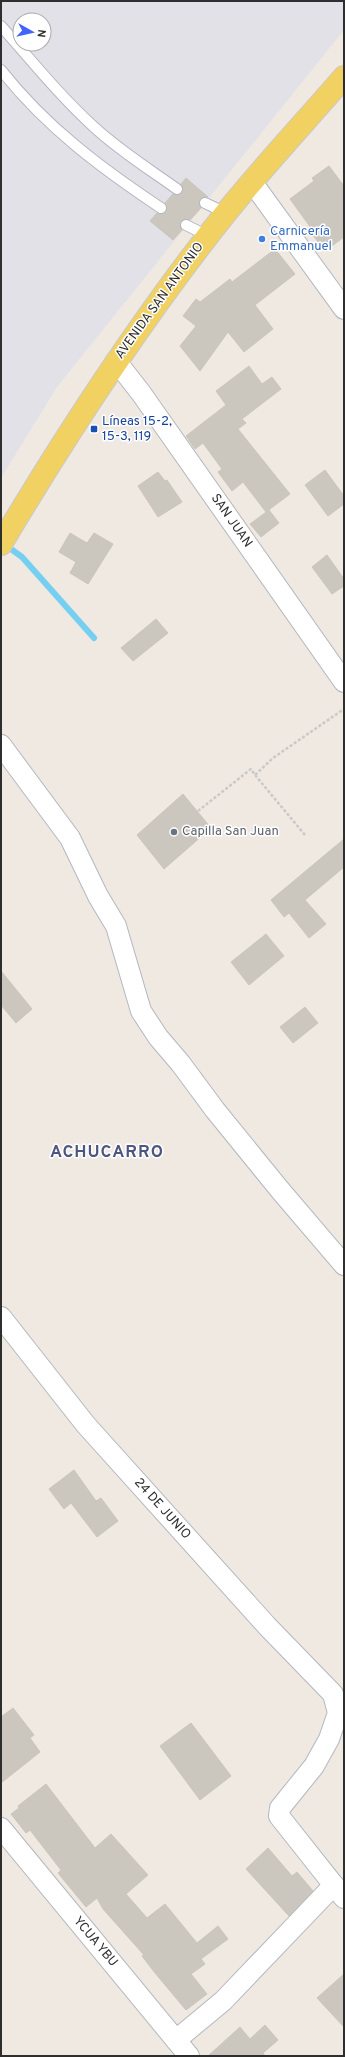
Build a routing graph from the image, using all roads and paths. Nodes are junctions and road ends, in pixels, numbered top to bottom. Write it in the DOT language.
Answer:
graph roads {
  1 [pos="1,26"];
  2 [pos="1,70"];
  3 [pos="344,77"];
  4 [pos="252,182"];
  5 [pos="177,189"];
  6 [pos="205,203"];
  7 [pos="161,208"];
  8 [pos="226,213"];
  9 [pos="186,225"];
  10 [pos="208,236"];
  11 [pos="344,309"];
  12 [pos="116,361"];
  13 [pos="4,538"];
  14 [pos="344,682"];
  15 [pos="344,709"];
  16 [pos="1,745"];
  17 [pos="256,775"];
  18 [pos="198,811"];
  19 [pos="305,835"];
  20 [pos="344,1265"];
  21 [pos="1,1317"];
  22 [pos="338,1689"];
  23 [pos="1,1828"];
  24 [pos="339,1892"];
  25 [pos="176,2040"];
  26 [pos="189,2056"];
  1 -- 5 [label="lane"];
  2 -- 7 [label="lane"];
  3 -- 4 [label="main road, AVENIDA SAN ANTONIO"];
  4 -- 8 [label="main road, AVENIDA SAN ANTONIO"];
  4 -- 11 [label="street"];
  6 -- 8 [label="lane"];
  8 -- 10 [label="main road, AVENIDA SAN ANTONIO"];
  9 -- 10 [label="lane"];
  10 -- 12 [label="main road, AVENIDA SAN ANTONIO"];
  12 -- 13 [label="main road, AVENIDA SAN ANTONIO"];
  12 -- 14 [label="street, SAN JUAN"];
  15 -- 17 [label="path"];
  16 -- 20 [label="street"];
  17 -- 18 [label="path"];
  17 -- 19 [label="path"];
  21 -- 22 [label="street, 24 DE JUNIO"];
  22 -- 24 [label="street"];
  23 -- 25 [label="street, YCUA YBU"];
  24 -- 25 [label="street"];
  25 -- 26 [label="street, YCUA YBU"];
}
